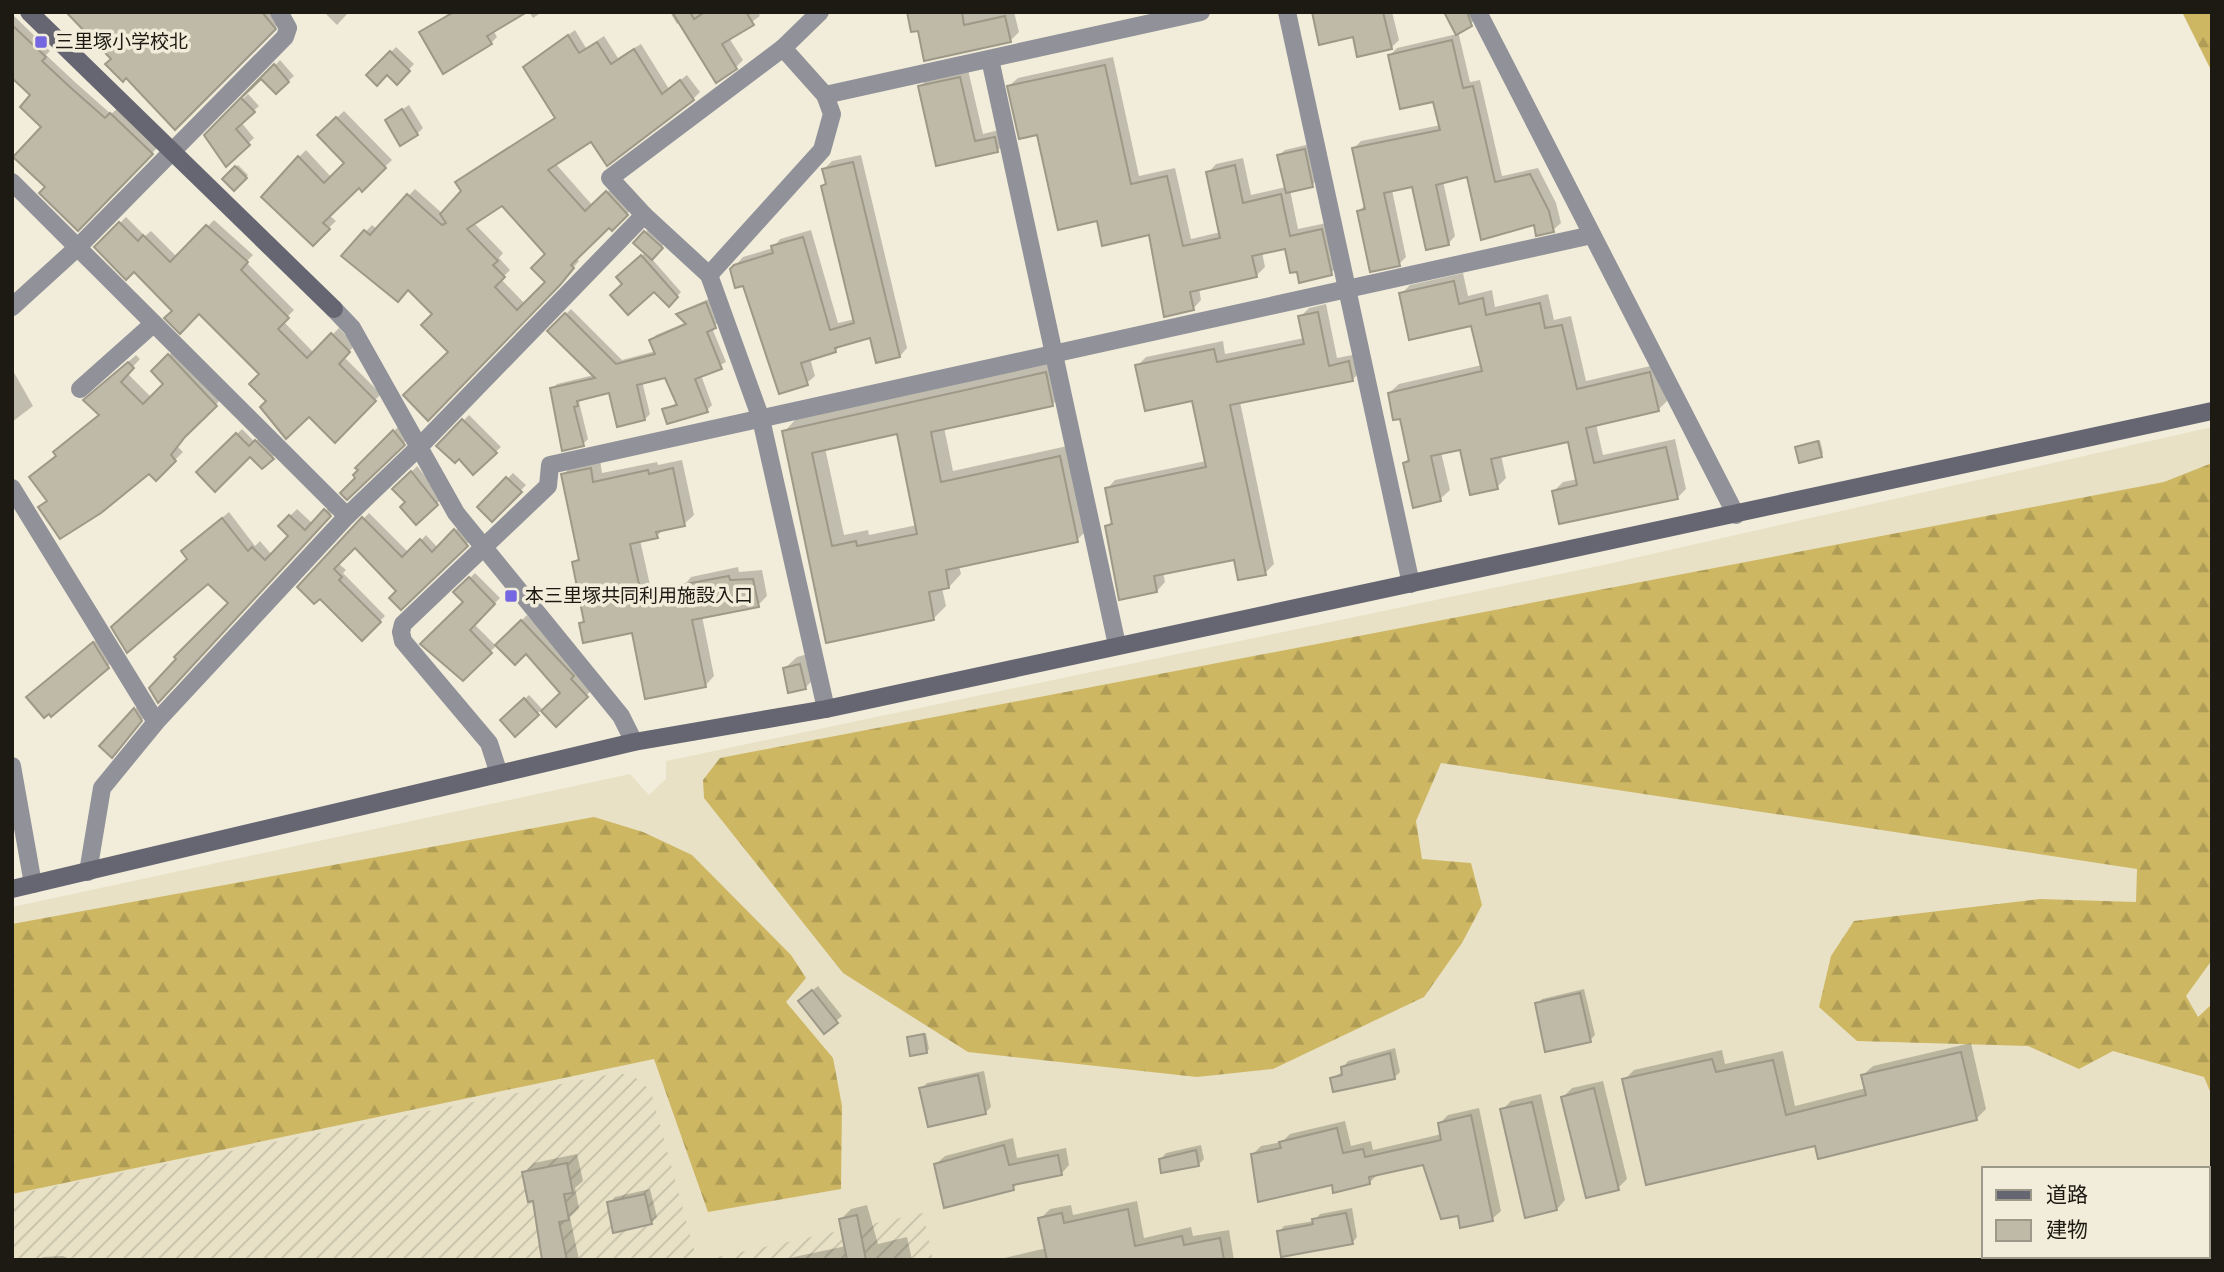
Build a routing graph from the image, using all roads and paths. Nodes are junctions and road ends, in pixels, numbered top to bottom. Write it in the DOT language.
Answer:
graph roads {
  1 [pos="29,12"];
  2 [pos="279,12"];
  3 [pos="820,12"];
  4 [pos="1200,12"];
  5 [pos="1287,12"];
  6 [pos="1478,12"];
  7 [pos="783,48"];
  8 [pos="990,59"];
  9 [pos="825,95"];
  10 [pos="172,153"];
  11 [pos="12,182"];
  12 [pos="644,215"];
  13 [pos="1592,235"];
  14 [pos="78,247"];
  15 [pos="709,275"];
  16 [pos="1347,289"];
  17 [pos="12,307"];
  18 [pos="153,324"];
  19 [pos="1054,354"];
  20 [pos="80,389"];
  21 [pos="2212,411"];
  22 [pos="761,419"];
  23 [pos="420,446"];
  24 [pos="12,488"];
  25 [pos="1736,515"];
  26 [pos="347,516"];
  27 [pos="483,548"];
  28 [pos="1411,584"];
  29 [pos="1117,645"];
  30 [pos="827,709"];
  31 [pos="156,722"];
  32 [pos="634,742"];
  33 [pos="12,766"];
  34 [pos="499,774"];
  35 [pos="88,872"];
  36 [pos="33,884"];
  37 [pos="12,889"];
  1 -- 10 [label="street"];
  2 -- 10 [label="street"];
  3 -- 7 [label="street"];
  4 -- 8 [label="street"];
  5 -- 16 [label="street"];
  6 -- 13 [label="street"];
  7 -- 9 [label="street"];
  7 -- 12 [label="street"];
  8 -- 9 [label="street"];
  8 -- 19 [label="street"];
  9 -- 15 [label="street"];
  10 -- 14 [label="street"];
  10 -- 23 [label="street"];
  11 -- 14 [label="street"];
  12 -- 15 [label="street"];
  12 -- 23 [label="street"];
  13 -- 16 [label="street"];
  13 -- 25 [label="street"];
  14 -- 17 [label="street"];
  14 -- 18 [label="street"];
  15 -- 22 [label="street"];
  16 -- 19 [label="street"];
  16 -- 28 [label="street"];
  18 -- 20 [label="street"];
  18 -- 26 [label="street"];
  19 -- 22 [label="street"];
  19 -- 29 [label="street"];
  21 -- 25 [label="street"];
  22 -- 27 [label="street"];
  22 -- 30 [label="street"];
  23 -- 26 [label="street"];
  23 -- 27 [label="street"];
  24 -- 31 [label="street"];
  25 -- 28 [label="street"];
  26 -- 31 [label="street"];
  27 -- 32 [label="street"];
  27 -- 34 [label="street"];
  28 -- 29 [label="street"];
  29 -- 30 [label="street"];
  30 -- 32 [label="street"];
  31 -- 35 [label="street"];
  32 -- 34 [label="street"];
  33 -- 36 [label="street"];
  34 -- 35 [label="street"];
  35 -- 36 [label="street"];
  36 -- 37 [label="street"];
}
